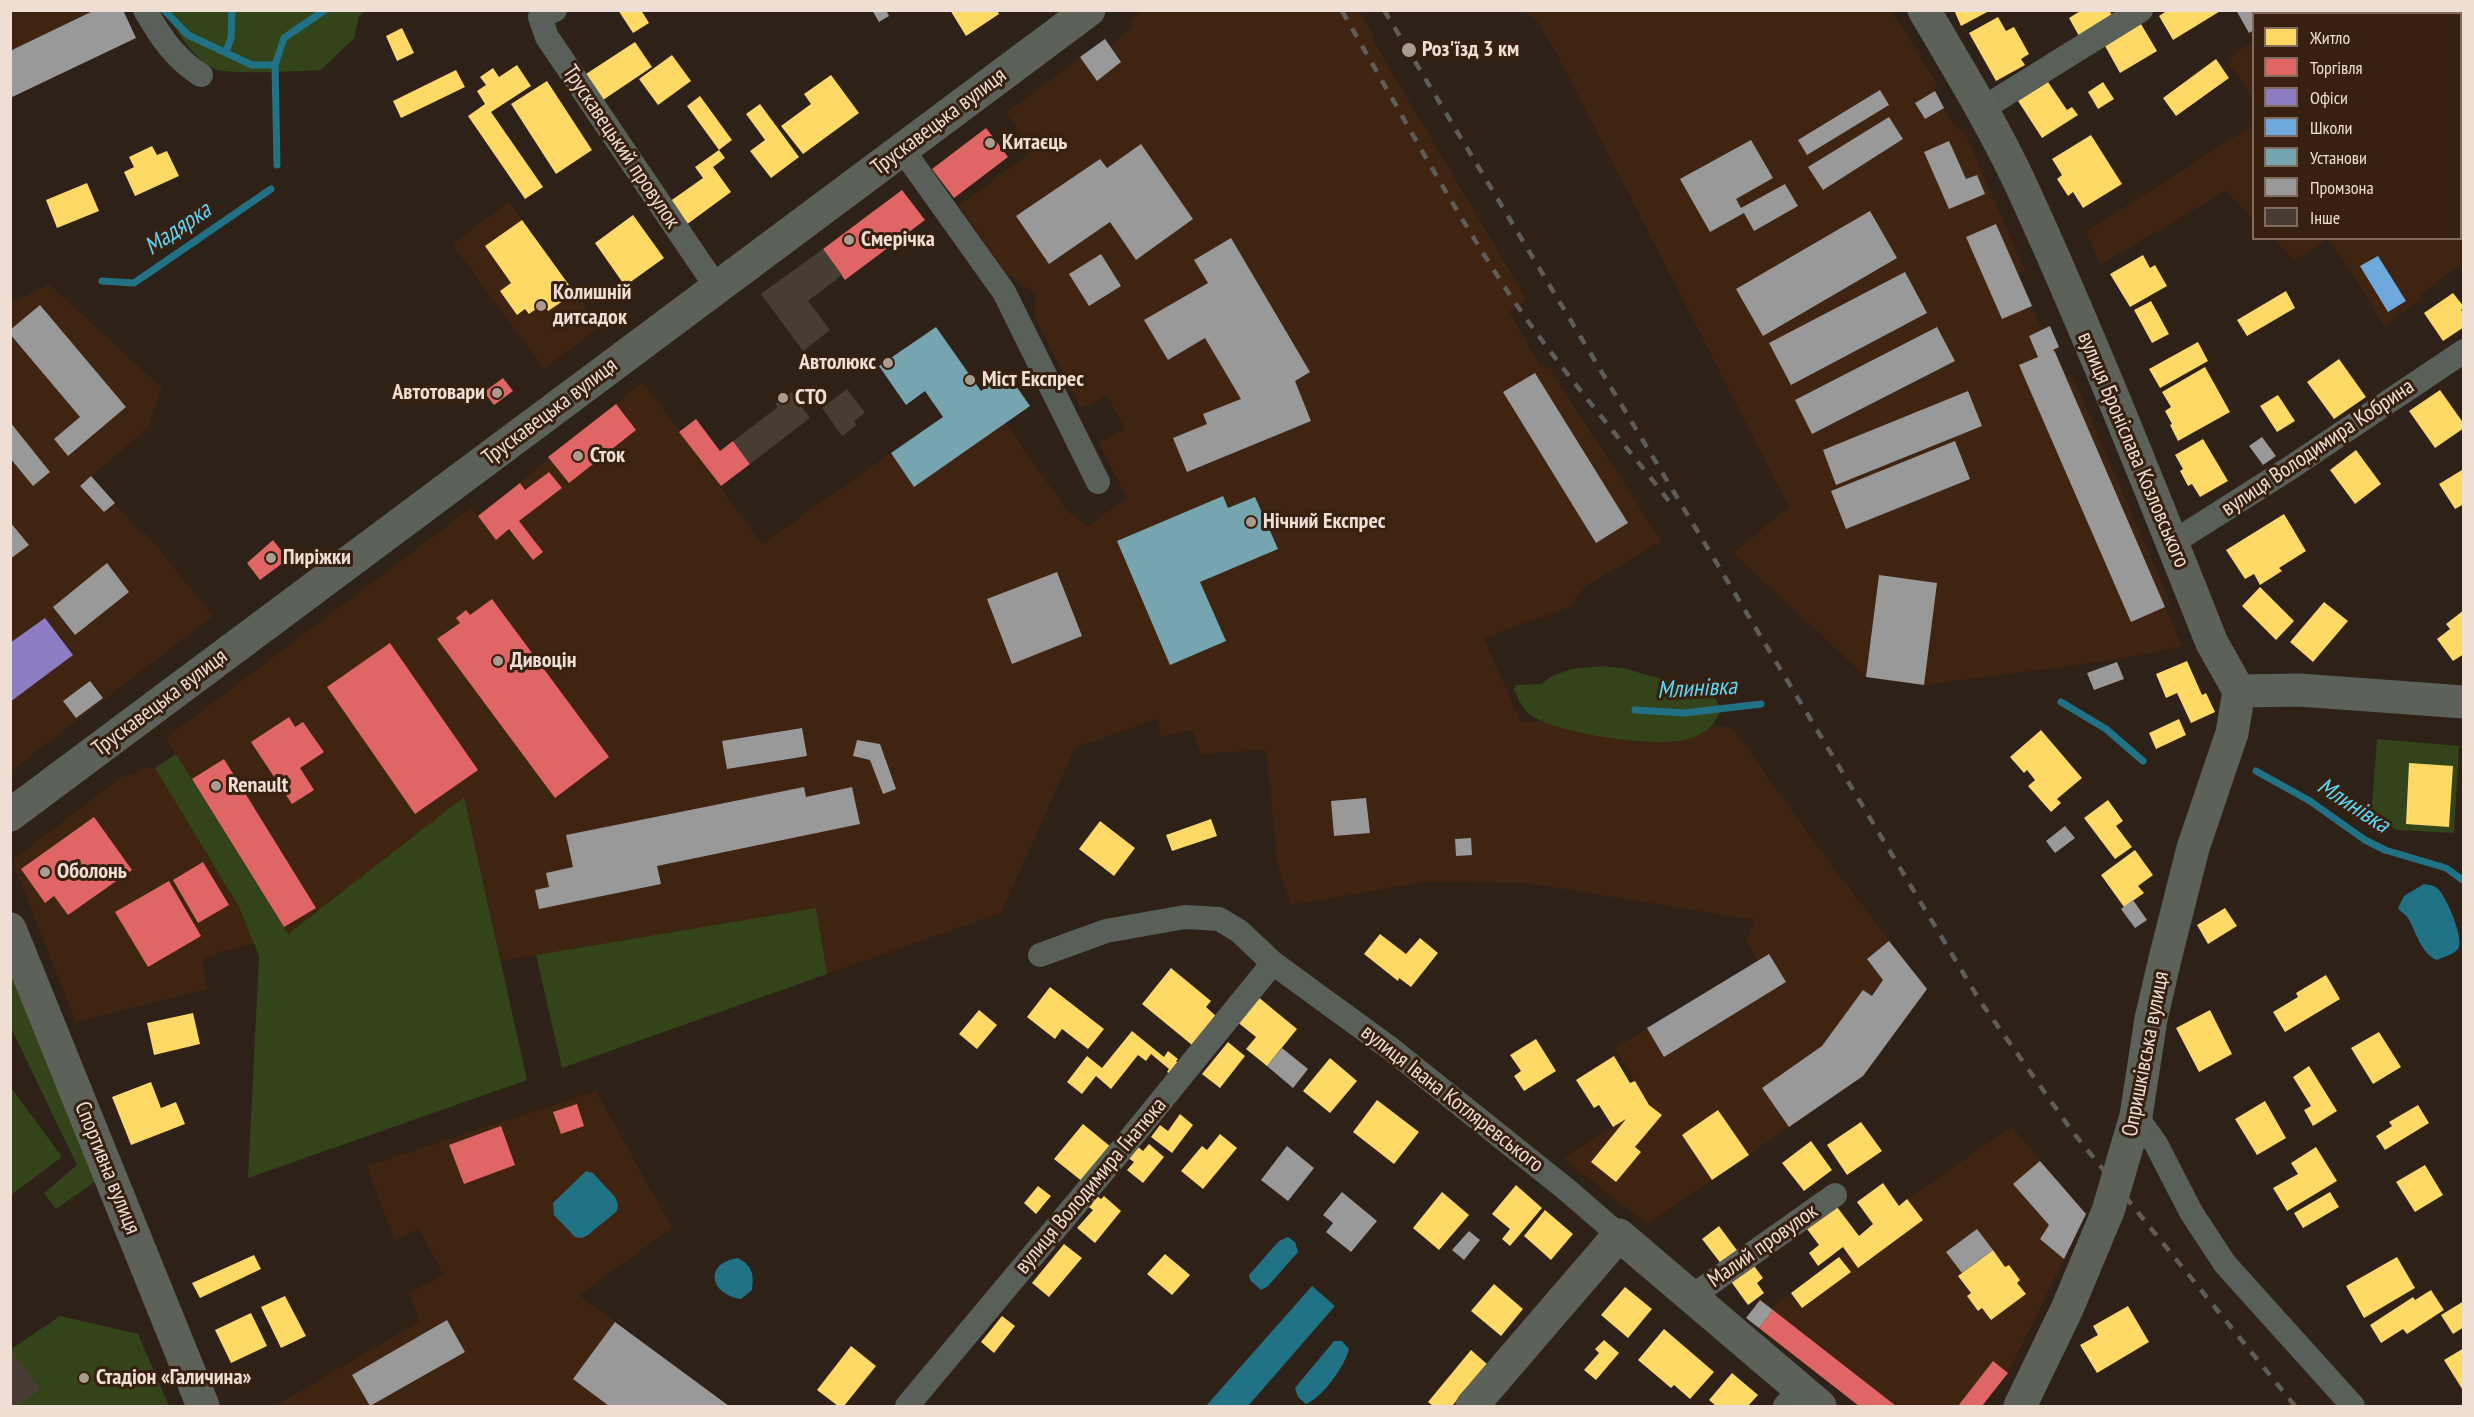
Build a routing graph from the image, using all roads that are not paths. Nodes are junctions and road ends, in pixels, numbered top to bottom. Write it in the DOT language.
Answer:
graph roads {
  1 [pos="145,10"];
  2 [pos="555,10"];
  3 [pos="1089,10"];
  4 [pos="1924,10"];
  5 [pos="2141,10"];
  6 [pos="201,75"];
  7 [pos="1982,109"];
  8 [pos="902,149"];
  9 [pos="717,288"];
  10 [pos="2463,351"];
  11 [pos="1098,482"];
  12 [pos="2172,543"];
  13 [pos="2239,691"];
  14 [pos="2463,702"];
  15 [pos="10,815"];
  16 [pos="10,930"];
  17 [pos="1040,955"];
  18 [pos="1273,963"];
  19 [pos="2136,1116"];
  20 [pos="1835,1195"];
  21 [pos="1619,1235"];
  22 [pos="1691,1297"];
  23 [pos="1802,1401"];
  24 [pos="202,1407"];
  25 [pos="908,1407"];
  26 [pos="1473,1407"];
  27 [pos="2020,1407"];
  28 [pos="2353,1407"];
  1 -- 6 [label="street"];
  2 -- 9 [label="street, Трускавецький провулок"];
  3 -- 8 [label="street, Трускавецька вулиця"];
  4 -- 7 [label="street, вулиця Броніслава Козловського"];
  5 -- 7 [label="street"];
  7 -- 12 [label="street, вулиця Броніслава Козловського"];
  8 -- 9 [label="street, Трускавецька вулиця"];
  8 -- 11 [label="street"];
  9 -- 15 [label="street, Трускавецька вулиця"];
  10 -- 12 [label="street, вулиця Володимира Кобрина"];
  12 -- 13 [label="street, вулиця Броніслава Козловського"];
  13 -- 14 [label="street"];
  13 -- 19 [label="street, Опришківська вулиця"];
  16 -- 24 [label="street, Спортивна вулиця"];
  17 -- 18 [label="street, вулиця Івана Котляревського"];
  18 -- 21 [label="street, вулиця Івана Котляревського"];
  18 -- 25 [label="street, вулиця Володимира Гнатюка"];
  19 -- 27 [label="street, Опришківська вулиця"];
  19 -- 28 [label="street"];
  20 -- 22 [label="street, Малий провулок"];
  21 -- 22 [label="street, вулиця Івана Котляревського"];
  21 -- 26 [label="street"];
  22 -- 23 [label="street, вулиця Івана Котляревського"];
}
